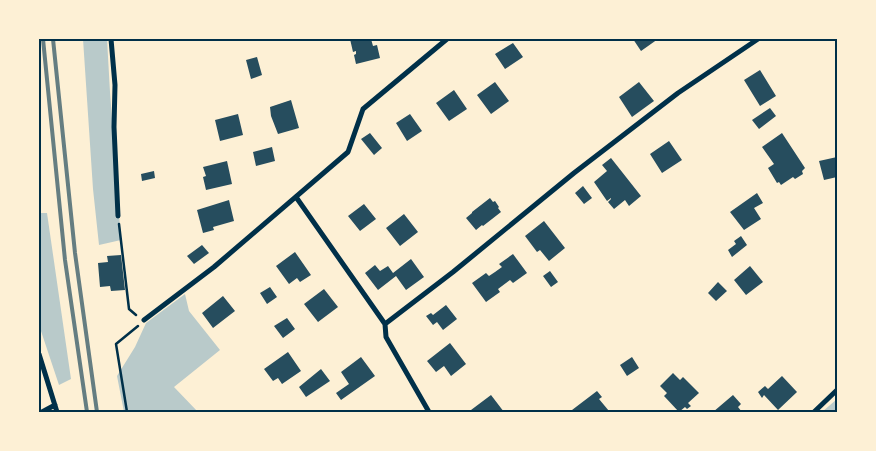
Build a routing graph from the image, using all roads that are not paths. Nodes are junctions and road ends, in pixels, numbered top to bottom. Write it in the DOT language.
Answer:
graph roads {
  1 [pos="111,39"];
  2 [pos="447,39"];
  3 [pos="758,39"];
  4 [pos="296,197"];
  5 [pos="118,216"];
  6 [pos="144,320"];
  7 [pos="386,324"];
  8 [pos="39,354"];
  9 [pos="837,390"];
  10 [pos="55,405"];
  11 [pos="42,412"];
  12 [pos="56,412"];
  13 [pos="430,412"];
  14 [pos="814,412"];
  1 -- 5 [label="street"];
  2 -- 4 [label="street"];
  3 -- 7 [label="street"];
  4 -- 6 [label="street"];
  4 -- 7 [label="street"];
  7 -- 13 [label="street"];
  8 -- 10 [label="street"];
  9 -- 14 [label="street"];
  10 -- 11 [label="street"];
  10 -- 12 [label="street"];
}
